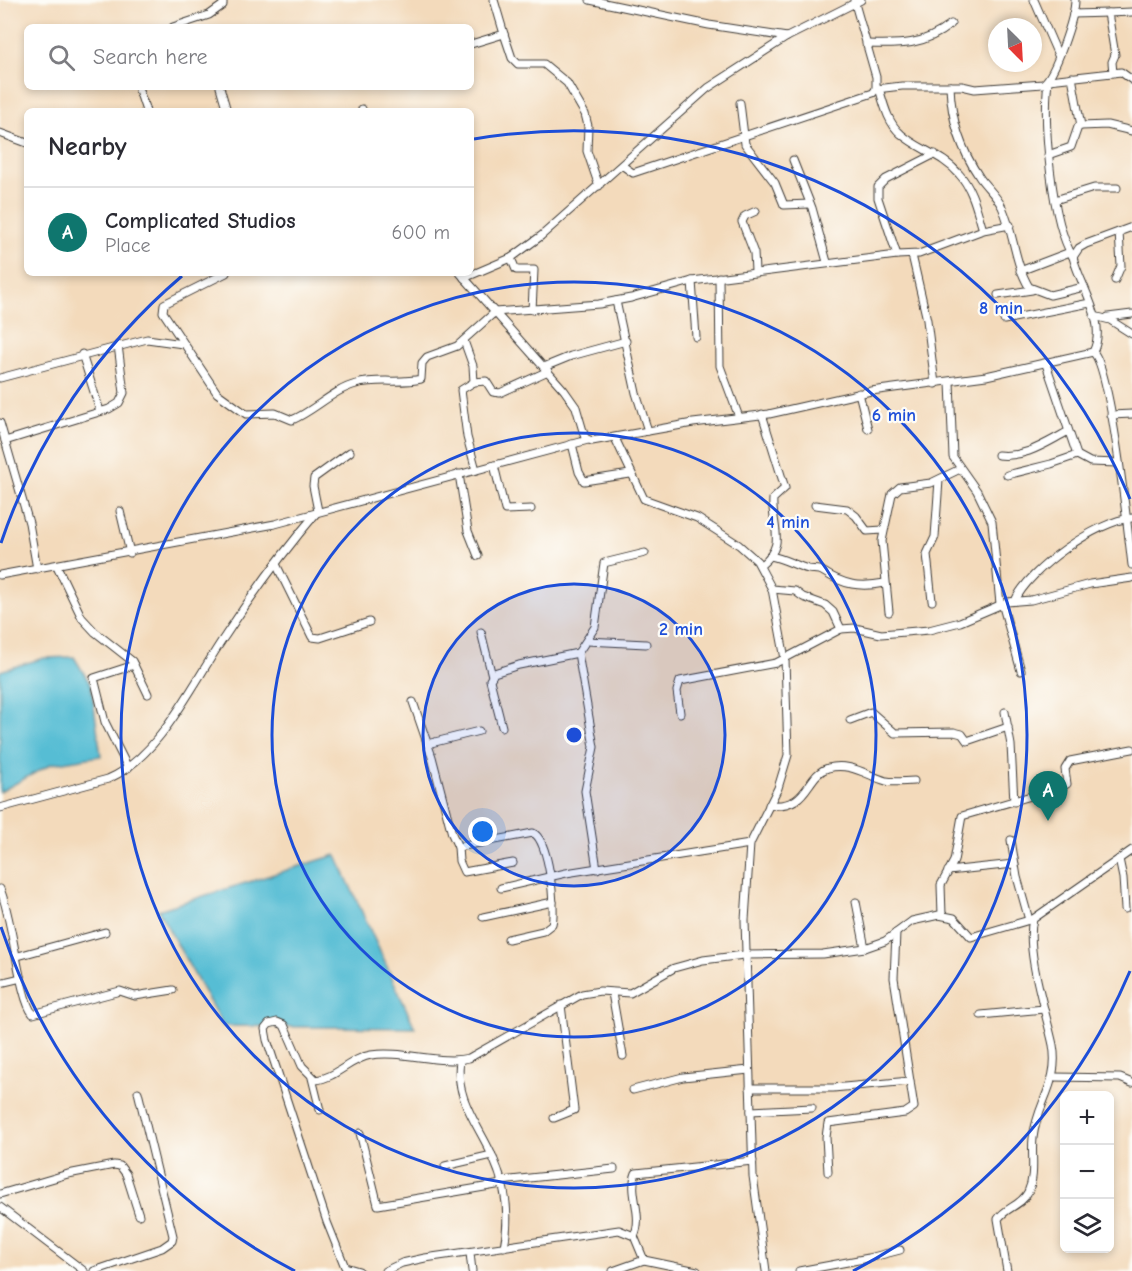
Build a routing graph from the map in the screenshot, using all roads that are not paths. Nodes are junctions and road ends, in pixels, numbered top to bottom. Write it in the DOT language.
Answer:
graph roads {
  1 [pos="223,0"];
  2 [pos="494,0"];
  3 [pos="590,0"];
  4 [pos="1034,0"];
  5 [pos="1075,0"];
  6 [pos="599,1"];
  7 [pos="857,1"];
  8 [pos="1132,12"];
  9 [pos="1108,13"];
  10 [pos="1073,14"];
  11 [pos="181,24"];
  12 [pos="951,24"];
  13 [pos="504,34"];
  14 [pos="787,37"];
  15 [pos="474,43"];
  16 [pos="866,44"];
  17 [pos="1058,55"];
  18 [pos="1113,73"];
  19 [pos="1072,77"];
  20 [pos="1049,80"];
  21 [pos="1132,80"];
  22 [pos="950,86"];
  23 [pos="877,89"];
  24 [pos="139,90"];
  25 [pos="221,90"];
  26 [pos="740,103"];
  27 [pos="145,108"];
  28 [pos="226,108"];
  29 [pos="1081,126"];
  30 [pos="1132,131"];
  31 [pos="0,133"];
  32 [pos="743,137"];
  33 [pos="24,142"];
  34 [pos="935,154"];
  35 [pos="1048,155"];
  36 [pos="793,160"];
  37 [pos="623,166"];
  38 [pos="599,186"];
  39 [pos="1117,188"];
  40 [pos="1055,200"];
  41 [pos="810,204"];
  42 [pos="756,211"];
  43 [pos="1010,225"];
  44 [pos="1132,227"];
  45 [pos="983,230"];
  46 [pos="1119,232"];
  47 [pos="1071,254"];
  48 [pos="897,255"];
  49 [pos="912,255"];
  50 [pos="511,258"];
  51 [pos="827,262"];
  52 [pos="474,271"];
  53 [pos="755,271"];
  54 [pos="1020,271"];
  55 [pos="220,276"];
  56 [pos="463,276"];
  57 [pos="718,277"];
  58 [pos="1116,280"];
  59 [pos="692,281"];
  60 [pos="1084,287"];
  61 [pos="1032,290"];
  62 [pos="998,295"];
  63 [pos="616,301"];
  64 [pos="1090,303"];
  65 [pos="531,310"];
  66 [pos="495,312"];
  67 [pos="1132,314"];
  68 [pos="1094,316"];
  69 [pos="1105,318"];
  70 [pos="1004,320"];
  71 [pos="1132,334"];
  72 [pos="696,337"];
  73 [pos="464,341"];
  74 [pos="626,341"];
  75 [pos="183,344"];
  76 [pos="118,345"];
  77 [pos="1093,352"];
  78 [pos="82,354"];
  79 [pos="1046,364"];
  80 [pos="546,369"];
  81 [pos="0,378"];
  82 [pos="474,382"];
  83 [pos="950,382"];
  84 [pos="935,384"];
  85 [pos="859,393"];
  86 [pos="99,411"];
  87 [pos="762,414"];
  88 [pos="1132,414"];
  89 [pos="1111,415"];
  90 [pos="739,417"];
  91 [pos="0,423"];
  92 [pos="868,429"];
  93 [pos="648,431"];
  94 [pos="1067,432"];
  95 [pos="615,438"];
  96 [pos="588,440"];
  97 [pos="5,441"];
  98 [pos="572,444"];
  99 [pos="350,452"];
  100 [pos="998,455"];
  101 [pos="1077,455"];
  102 [pos="1118,463"];
  103 [pos="494,465"];
  104 [pos="960,469"];
  105 [pos="476,470"];
  106 [pos="459,474"];
  107 [pos="630,474"];
  108 [pos="1007,475"];
  109 [pos="939,480"];
  110 [pos="815,505"];
  111 [pos="531,508"];
  112 [pos="120,511"];
  113 [pos="318,511"];
  114 [pos="1129,518"];
  115 [pos="883,530"];
  116 [pos="130,553"];
  117 [pos="645,553"];
  118 [pos="478,556"];
  119 [pos="771,556"];
  120 [pos="276,564"];
  121 [pos="760,565"];
  122 [pos="1132,565"];
  123 [pos="57,566"];
  124 [pos="37,569"];
  125 [pos="0,575"];
  126 [pos="1132,578"];
  127 [pos="885,583"];
  128 [pos="772,590"];
  129 [pos="932,601"];
  130 [pos="1016,601"];
  131 [pos="1001,604"];
  132 [pos="890,612"];
  133 [pos="369,622"];
  134 [pos="841,628"];
  135 [pos="481,632"];
  136 [pos="586,641"];
  137 [pos="646,644"];
  138 [pos="578,653"];
  139 [pos="785,659"];
  140 [pos="134,665"];
  141 [pos="1021,671"];
  142 [pos="492,676"];
  143 [pos="148,694"];
  144 [pos="412,702"];
  145 [pos="1005,712"];
  146 [pos="680,713"];
  147 [pos="850,720"];
  148 [pos="502,727"];
  149 [pos="1008,727"];
  150 [pos="478,731"];
  151 [pos="427,744"];
  152 [pos="1132,749"];
  153 [pos="128,768"];
  154 [pos="914,781"];
  155 [pos="1014,802"];
  156 [pos="769,805"];
  157 [pos="0,808"];
  158 [pos="1011,840"];
  159 [pos="750,844"];
  160 [pos="458,847"];
  161 [pos="1132,850"];
  162 [pos="1119,859"];
  163 [pos="513,863"];
  164 [pos="1014,864"];
  165 [pos="597,869"];
  166 [pos="948,871"];
  167 [pos="550,876"];
  168 [pos="501,888"];
  169 [pos="0,890"];
  170 [pos="553,902"];
  171 [pos="856,902"];
  172 [pos="1125,909"];
  173 [pos="942,915"];
  174 [pos="483,917"];
  175 [pos="1031,920"];
  176 [pos="105,932"];
  177 [pos="896,933"];
  178 [pos="508,939"];
  179 [pos="865,948"];
  180 [pos="744,955"];
  181 [pos="18,956"];
  182 [pos="21,978"];
  183 [pos="0,983"];
  184 [pos="173,990"];
  185 [pos="612,993"];
  186 [pos="561,1005"];
  187 [pos="1044,1009"];
  188 [pos="981,1015"];
  189 [pos="623,1056"];
  190 [pos="458,1060"];
  191 [pos="749,1071"];
  192 [pos="1054,1077"];
  193 [pos="312,1078"];
  194 [pos="910,1081"];
  195 [pos="1132,1083"];
  196 [pos="750,1088"];
  197 [pos="633,1090"];
  198 [pos="138,1092"];
  199 [pos="812,1108"];
  200 [pos="320,1110"];
  201 [pos="751,1111"];
  202 [pos="554,1118"];
  203 [pos="360,1133"];
  204 [pos="492,1155"];
  205 [pos="753,1161"];
  206 [pos="445,1167"];
  207 [pos="614,1169"];
  208 [pos="828,1172"];
  209 [pos="502,1183"];
  210 [pos="0,1194"];
  211 [pos="0,1207"];
  212 [pos="139,1215"];
  213 [pos="634,1236"];
  214 [pos="504,1247"];
  215 [pos="900,1250"];
  216 [pos="470,1252"];
  217 [pos="644,1260"];
  218 [pos="84,1271"];
  219 [pos="94,1271"];
  220 [pos="359,1271"];
  221 [pos="385,1271"];
  222 [pos="472,1271"];
  223 [pos="613,1271"];
  224 [pos="697,1271"];
  225 [pos="766,1271"];
  226 [pos="799,1271"];
  227 [pos="1007,1271"];
  1 -- 11 [label="street"];
  2 -- 13 [label="street"];
  3 -- 6 [label="street"];
  4 -- 17 [label="street"];
  5 -- 10 [label="street"];
  6 -- 14 [label="street"];
  7 -- 14 [label="street"];
  7 -- 16 [label="street"];
  8 -- 9 [label="street"];
  9 -- 10 [label="street"];
  9 -- 18 [label="street"];
  10 -- 17 [label="street"];
  12 -- 16 [label="street"];
  13 -- 15 [label="street"];
  13 -- 38 [label="street"];
  14 -- 37 [label="street"];
  16 -- 23 [label="street"];
  17 -- 20 [label="street"];
  18 -- 19 [label="street"];
  18 -- 21 [label="street"];
  19 -- 20 [label="street"];
  19 -- 29 [label="street"];
  20 -- 22 [label="street"];
  20 -- 35 [label="street"];
  22 -- 23 [label="street"];
  22 -- 43 [label="street"];
  23 -- 32 [label="street"];
  23 -- 34 [label="street"];
  24 -- 27 [label="street"];
  25 -- 28 [label="street"];
  26 -- 32 [label="street"];
  29 -- 30 [label="street"];
  29 -- 35 [label="street"];
  31 -- 33 [label="street"];
  32 -- 37 [label="street"];
  32 -- 41 [label="street"];
  34 -- 45 [label="street"];
  34 -- 48 [label="street"];
  35 -- 40 [label="street"];
  36 -- 41 [label="street"];
  37 -- 38 [label="street"];
  38 -- 50 [label="street"];
  39 -- 40 [label="street"];
  40 -- 47 [label="street"];
  41 -- 51 [label="street"];
  42 -- 53 [label="street"];
  43 -- 45 [label="street"];
  43 -- 54 [label="street"];
  44 -- 46 [label="street"];
  45 -- 49 [label="street"];
  46 -- 47 [label="street"];
  46 -- 58 [label="street"];
  47 -- 54 [label="street"];
  47 -- 60 [label="street"];
  48 -- 49 [label="street"];
  48 -- 51 [label="street"];
  49 -- 84 [label="street"];
  50 -- 52 [label="street"];
  50 -- 65 [label="street"];
  51 -- 53 [label="street"];
  53 -- 57 [label="street"];
  54 -- 61 [label="street"];
  55 -- 75 [label="street"];
  56 -- 66 [label="street"];
  57 -- 59 [label="street"];
  57 -- 90 [label="street"];
  59 -- 63 [label="street"];
  59 -- 72 [label="street"];
  60 -- 61 [label="street"];
  60 -- 64 [label="street"];
  61 -- 62 [label="street"];
  63 -- 65 [label="street"];
  63 -- 74 [label="street"];
  64 -- 68 [label="street"];
  64 -- 70 [label="street"];
  65 -- 66 [label="street"];
  66 -- 73 [label="street"];
  66 -- 80 [label="street"];
  67 -- 69 [label="street"];
  68 -- 69 [label="street"];
  68 -- 77 [label="street"];
  69 -- 71 [label="street"];
  73 -- 75 [label="street"];
  73 -- 82 [label="street"];
  74 -- 80 [label="street"];
  74 -- 93 [label="street"];
  75 -- 76 [label="street"];
  76 -- 78 [label="street"];
  76 -- 86 [label="street"];
  77 -- 79 [label="street"];
  77 -- 89 [label="street"];
  78 -- 81 [label="street"];
  78 -- 86 [label="street"];
  79 -- 83 [label="street"];
  79 -- 94 [label="street"];
  80 -- 82 [label="street"];
  80 -- 96 [label="street"];
  82 -- 105 [label="street"];
  83 -- 84 [label="street"];
  83 -- 104 [label="street"];
  84 -- 85 [label="street"];
  85 -- 87 [label="street"];
  85 -- 92 [label="street"];
  86 -- 97 [label="street"];
  87 -- 90 [label="street"];
  87 -- 119 [label="street"];
  88 -- 89 [label="street"];
  89 -- 102 [label="street"];
  90 -- 93 [label="street"];
  91 -- 97 [label="street"];
  93 -- 95 [label="street"];
  94 -- 100 [label="street"];
  94 -- 101 [label="street"];
  95 -- 96 [label="street"];
  95 -- 107 [label="street"];
  96 -- 98 [label="street"];
  97 -- 124 [label="street"];
  98 -- 103 [label="street"];
  98 -- 107 [label="street"];
  99 -- 113 [label="street"];
  101 -- 102 [label="street"];
  101 -- 108 [label="street"];
  102 -- 114 [label="street"];
  103 -- 105 [label="street"];
  103 -- 111 [label="street"];
  104 -- 109 [label="street"];
  104 -- 131 [label="street"];
  105 -- 106 [label="street"];
  106 -- 113 [label="street"];
  106 -- 118 [label="street"];
  107 -- 121 [label="street"];
  109 -- 115 [label="street"];
  109 -- 129 [label="street"];
  110 -- 115 [label="street"];
  112 -- 116 [label="street"];
  113 -- 116 [label="street"];
  113 -- 120 [label="street"];
  114 -- 122 [label="street"];
  114 -- 130 [label="street"];
  115 -- 127 [label="street"];
  116 -- 123 [label="street"];
  117 -- 136 [label="street"];
  119 -- 121 [label="street"];
  119 -- 127 [label="street"];
  120 -- 133 [label="street"];
  120 -- 153 [label="street"];
  121 -- 128 [label="street"];
  123 -- 124 [label="street"];
  123 -- 140 [label="street"];
  124 -- 125 [label="street"];
  126 -- 130 [label="street"];
  127 -- 132 [label="street"];
  128 -- 134 [label="street"];
  128 -- 139 [label="street"];
  130 -- 131 [label="street"];
  131 -- 134 [label="street"];
  131 -- 141 [label="street"];
  134 -- 139 [label="street"];
  135 -- 142 [label="street"];
  136 -- 137 [label="street"];
  136 -- 138 [label="street"];
  138 -- 142 [label="street"];
  138 -- 165 [label="street"];
  139 -- 146 [label="street"];
  139 -- 156 [label="street"];
  140 -- 143 [label="street"];
  140 -- 153 [label="street"];
  142 -- 148 [label="street"];
  144 -- 151 [label="street"];
  145 -- 149 [label="street"];
  147 -- 149 [label="street"];
  149 -- 155 [label="street"];
  150 -- 151 [label="street"];
  151 -- 160 [label="street"];
  152 -- 155 [label="street"];
  153 -- 157 [label="street"];
  154 -- 156 [label="street"];
  155 -- 166 [label="street"];
  156 -- 159 [label="street"];
  158 -- 164 [label="street"];
  159 -- 165 [label="street"];
  159 -- 180 [label="street"];
  160 -- 163 [label="street"];
  160 -- 167 [label="street"];
  161 -- 162 [label="street"];
  162 -- 172 [label="street"];
  162 -- 175 [label="street"];
  164 -- 166 [label="street"];
  164 -- 175 [label="street"];
  165 -- 167 [label="street"];
  166 -- 173 [label="street"];
  167 -- 168 [label="street"];
  167 -- 170 [label="street"];
  169 -- 181 [label="street"];
  170 -- 174 [label="street"];
  170 -- 178 [label="street"];
  171 -- 179 [label="street"];
  173 -- 175 [label="street"];
  173 -- 177 [label="street"];
  175 -- 187 [label="street"];
  176 -- 181 [label="street"];
  177 -- 179 [label="street"];
  177 -- 194 [label="street"];
  179 -- 180 [label="street"];
  180 -- 185 [label="street"];
  180 -- 191 [label="street"];
  181 -- 182 [label="street"];
  182 -- 183 [label="street"];
  182 -- 184 [label="street"];
  185 -- 186 [label="street"];
  185 -- 189 [label="street"];
  186 -- 190 [label="street"];
  186 -- 202 [label="street"];
  187 -- 188 [label="street"];
  187 -- 192 [label="street"];
  190 -- 193 [label="street"];
  190 -- 204 [label="street"];
  191 -- 196 [label="street"];
  191 -- 197 [label="street"];
  192 -- 195 [label="street"];
  192 -- 227 [label="street"];
  193 -- 200 [label="street"];
  193 -- 220 [label="street"];
  194 -- 196 [label="street"];
  194 -- 208 [label="street"];
  196 -- 201 [label="street"];
  198 -- 219 [label="street"];
  199 -- 201 [label="street"];
  201 -- 205 [label="street"];
  203 -- 209 [label="street"];
  204 -- 206 [label="street"];
  204 -- 209 [label="street"];
  205 -- 213 [label="street"];
  205 -- 225 [label="street"];
  207 -- 209 [label="street"];
  209 -- 214 [label="street"];
  210 -- 212 [label="street"];
  211 -- 218 [label="street"];
  213 -- 214 [label="street"];
  213 -- 217 [label="street"];
  214 -- 216 [label="street"];
  215 -- 226 [label="street"];
  216 -- 221 [label="street"];
  216 -- 222 [label="street"];
  217 -- 223 [label="street"];
  217 -- 224 [label="street"];
}
